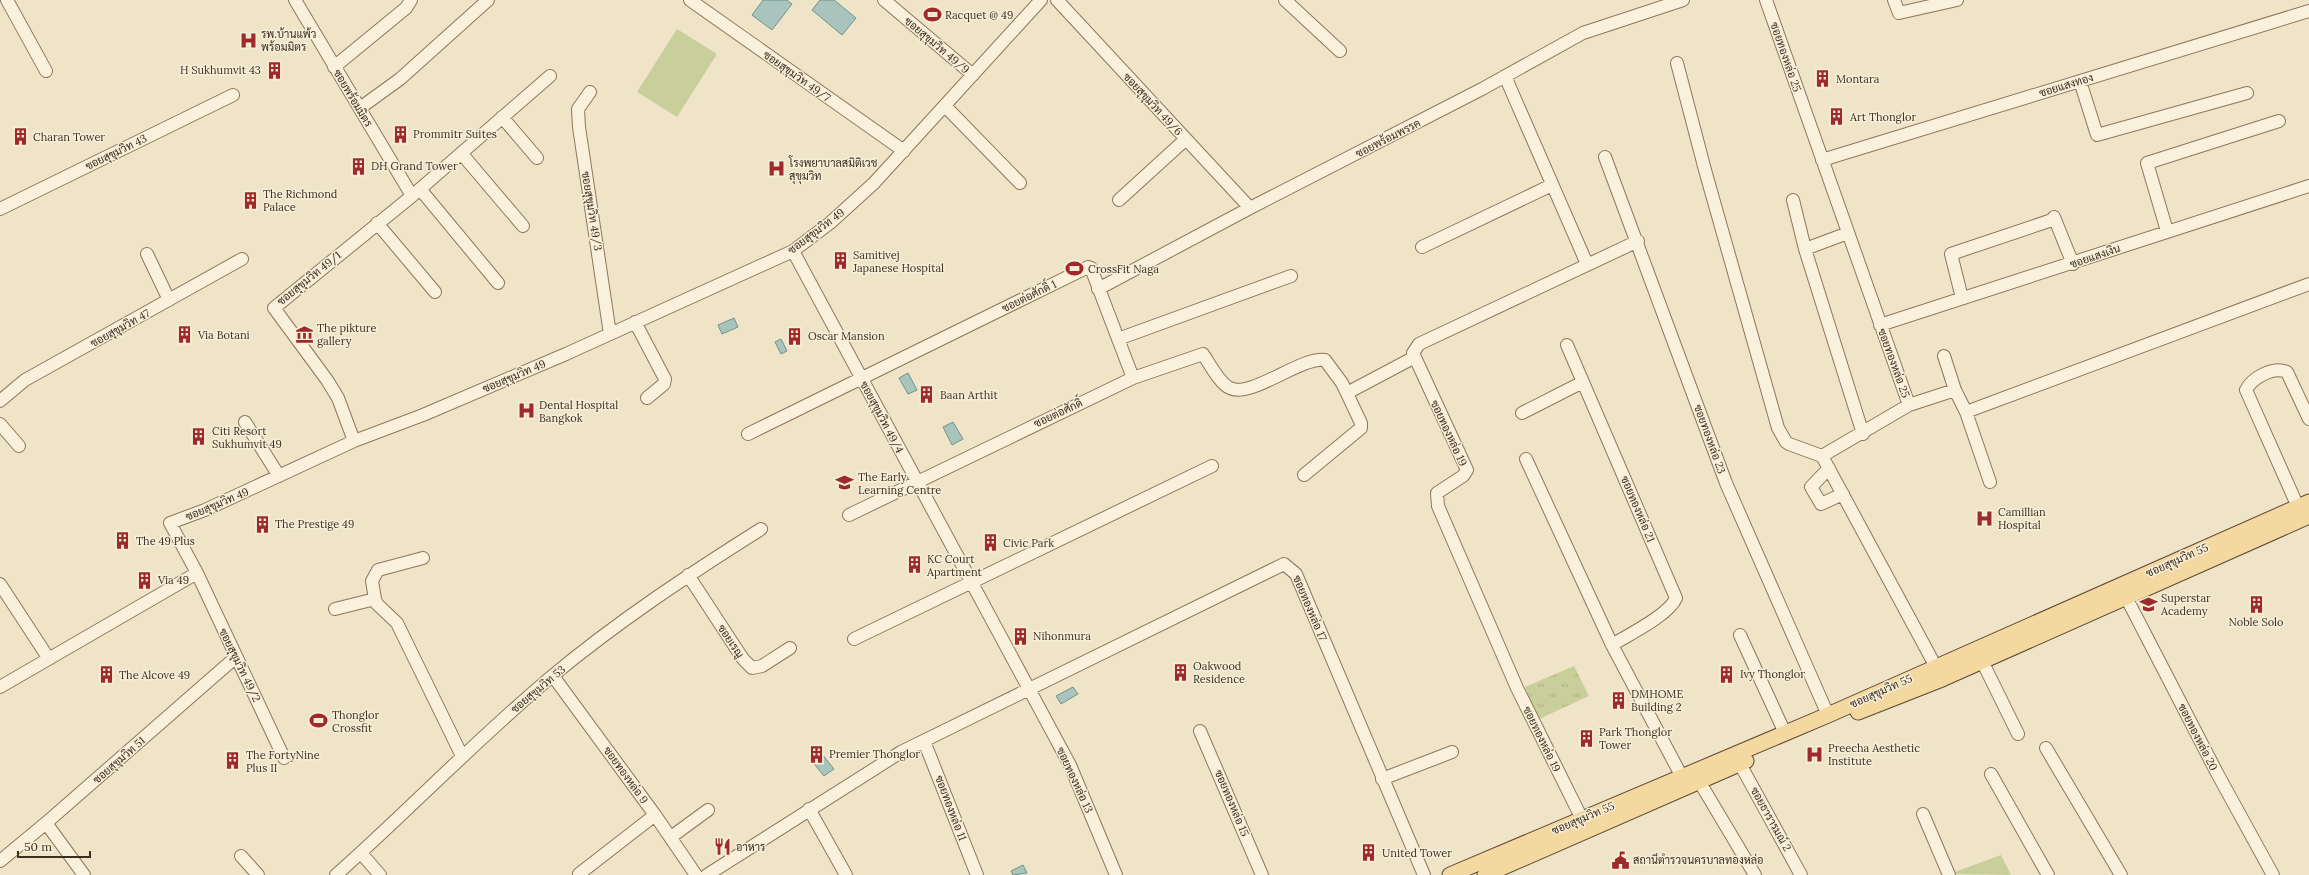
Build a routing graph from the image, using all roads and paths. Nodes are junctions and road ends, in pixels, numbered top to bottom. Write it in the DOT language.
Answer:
graph roads {
  1 [pos="7,0"];
  2 [pos="295,0"];
  3 [pos="411,0"];
  4 [pos="488,0"];
  5 [pos="690,0"];
  6 [pos="884,0"];
  7 [pos="1041,0"];
  8 [pos="1057,0"];
  9 [pos="1285,0"];
  10 [pos="1766,0"];
  11 [pos="1894,0"];
  12 [pos="1957,0"];
  13 [pos="1677,1"];
  14 [pos="2309,11"];
  15 [pos="1340,51"];
  16 [pos="1677,63"];
  17 [pos="334,67"];
  18 [pos="46,71"];
  19 [pos="973,75"];
  20 [pos="550,76"];
  21 [pos="1505,76"];
  22 [pos="2080,81"];
  23 [pos="590,92"];
  24 [pos="2246,93"];
  25 [pos="233,95"];
  26 [pos="945,106"];
  27 [pos="360,108"];
  28 [pos="502,117"];
  29 [pos="2279,121"];
  30 [pos="1186,139"];
  31 [pos="904,152"];
  32 [pos="461,153"];
  33 [pos="1605,157"];
  34 [pos="537,158"];
  35 [pos="1822,160"];
  36 [pos="1020,183"];
  37 [pos="1552,185"];
  38 [pos="2309,186"];
  39 [pos="416,193"];
  40 [pos="1119,200"];
  41 [pos="1793,200"];
  42 [pos="1250,208"];
  43 [pos="0,209"];
  44 [pos="378,223"];
  45 [pos="523,226"];
  46 [pos="2167,232"];
  47 [pos="1848,233"];
  48 [pos="1638,241"];
  49 [pos="1422,247"];
  50 [pos="1805,249"];
  51 [pos="792,251"];
  52 [pos="147,254"];
  53 [pos="242,259"];
  54 [pos="1587,264"];
  55 [pos="2073,264"];
  56 [pos="1291,276"];
  57 [pos="498,283"];
  58 [pos="2309,284"];
  59 [pos="1098,290"];
  60 [pos="435,292"];
  61 [pos="1962,298"];
  62 [pos="169,300"];
  63 [pos="635,322"];
  64 [pos="1880,326"];
  65 [pos="610,334"];
  66 [pos="1118,339"];
  67 [pos="1567,345"];
  68 [pos="1944,356"];
  69 [pos="1413,358"];
  70 [pos="861,378"];
  71 [pos="1133,378"];
  72 [pos="1583,382"];
  73 [pos="1956,390"];
  74 [pos="1347,393"];
  75 [pos="647,398"];
  76 [pos="0,401"];
  77 [pos="1909,405"];
  78 [pos="1966,412"];
  79 [pos="1522,413"];
  80 [pos="2309,419"];
  81 [pos="245,422"];
  82 [pos="0,424"];
  83 [pos="748,434"];
  84 [pos="1862,434"];
  85 [pos="354,441"];
  86 [pos="19,446"];
  87 [pos="1822,456"];
  88 [pos="1526,459"];
  89 [pos="1212,466"];
  90 [pos="1829,468"];
  91 [pos="1304,475"];
  92 [pos="279,476"];
  93 [pos="917,481"];
  94 [pos="1990,482"];
  95 [pos="1843,494"];
  96 [pos="2305,508"];
  97 [pos="849,515"];
  98 [pos="761,529"];
  99 [pos="423,558"];
  100 [pos="197,573"];
  101 [pos="688,575"];
  102 [pos="0,584"];
  103 [pos="972,584"];
  104 [pos="2126,597"];
  105 [pos="375,599"];
  106 [pos="335,609"];
  107 [pos="2057,620"];
  108 [pos="1740,635"];
  109 [pos="854,639"];
  110 [pos="1612,645"];
  111 [pos="790,648"];
  112 [pos="236,657"];
  113 [pos="49,659"];
  114 [pos="1982,661"];
  115 [pos="1939,673"];
  116 [pos="553,676"];
  117 [pos="0,687"];
  118 [pos="1028,688"];
  119 [pos="1829,719"];
  120 [pos="1200,731"];
  121 [pos="1785,733"];
  122 [pos="2018,734"];
  123 [pos="924,741"];
  124 [pos="2046,748"];
  125 [pos="1452,752"];
  126 [pos="462,756"];
  127 [pos="284,758"];
  128 [pos="1738,759"];
  129 [pos="1991,774"];
  130 [pos="1382,779"];
  131 [pos="1689,781"];
  132 [pos="809,809"];
  133 [pos="708,810"];
  134 [pos="1923,814"];
  135 [pos="656,815"];
  136 [pos="46,823"];
  137 [pos="1585,824"];
  138 [pos="671,837"];
  139 [pos="361,853"];
  140 [pos="241,856"];
  141 [pos="0,861"];
  142 [pos="1494,869"];
  143 [pos="972,873"];
  144 [pos="578,874"];
  145 [pos="84,875"];
  146 [pos="258,875"];
  147 [pos="336,875"];
  148 [pos="380,875"];
  149 [pos="696,875"];
  150 [pos="707,875"];
  151 [pos="846,875"];
  152 [pos="1116,875"];
  153 [pos="1262,875"];
  154 [pos="1424,875"];
  155 [pos="1450,875"];
  156 [pos="1755,875"];
  157 [pos="1801,875"];
  158 [pos="1949,875"];
  159 [pos="2048,875"];
  160 [pos="2121,875"];
  161 [pos="2273,875"];
  1 -- 18 [label="street"];
  2 -- 17 [label="street, ซอยพร้อมมิตร"];
  3 -- 17 [label="street"];
  4 -- 27 [label="street"];
  5 -- 31 [label="street, ซอยสุขุมวิท 49/7"];
  6 -- 19 [label="street, ซอยสุขุมวิท 49/9"];
  7 -- 19 [label="street, ซอยสุขุมวิท 49"];
  8 -- 30 [label="street, ซอยสุขุมวิท 49/6"];
  9 -- 15 [label="street"];
  10 -- 35 [label="street, ซอยทองหล่อ 25"];
  11 -- 12 [label="street"];
  13 -- 21 [label="street, ซอยพร้อมพรรค"];
  14 -- 22 [label="street, ซอยแสงทอง"];
  16 -- 87 [label="street"];
  17 -- 27 [label="street, ซอยพร้อมมิตร"];
  19 -- 26 [label="street, ซอยสุขุมวิท 49"];
  20 -- 28 [label="street, ซอยสุขุมวิท 49/1"];
  21 -- 37 [label="street"];
  21 -- 42 [label="street, ซอยพร้อมพรรค"];
  22 -- 24 [label="street"];
  22 -- 35 [label="street, ซอยแสงทอง"];
  23 -- 65 [label="street, ซอยสุขุมวิท 49/3"];
  25 -- 43 [label="street, ซอยสุขุมวิท 43"];
  26 -- 31 [label="street, ซอยสุขุมวิท 49"];
  26 -- 36 [label="street"];
  27 -- 39 [label="street, ซอยพร้อมมิตร"];
  28 -- 32 [label="street, ซอยสุขุมวิท 49/1"];
  28 -- 34 [label="street"];
  29 -- 46 [label="street"];
  30 -- 40 [label="street"];
  30 -- 42 [label="street, ซอยสุขุมวิท 49/6"];
  31 -- 51 [label="street, ซอยสุขุมวิท 49"];
  32 -- 39 [label="street, ซอยสุขุมวิท 49/1"];
  32 -- 45 [label="street"];
  33 -- 48 [label="street, ซอยทองหล่อ 23"];
  35 -- 47 [label="street, ซอยทองหล่อ 25"];
  37 -- 49 [label="street"];
  37 -- 54 [label="street"];
  38 -- 46 [label="street, ซอยแสงเงิน"];
  39 -- 44 [label="street, ซอยสุขุมวิท 49/1"];
  39 -- 57 [label="street, ซอยพร้อมมิตร"];
  41 -- 50 [label="street"];
  42 -- 59 [label="street, ซอยพร้อมพรรค"];
  44 -- 60 [label="street"];
  44 -- 85 [label="street, ซอยสุขุมวิท 49/1"];
  46 -- 55 [label="street, ซอยแสงเงิน"];
  47 -- 50 [label="street"];
  47 -- 64 [label="street, ซอยทองหล่อ 25"];
  48 -- 54 [label="street"];
  48 -- 119 [label="street, ซอยทองหล่อ 23"];
  50 -- 84 [label="street"];
  51 -- 63 [label="street, ซอยสุขุมวิท 49"];
  51 -- 70 [label="street, ซอยสุขุมวิท 49/4"];
  52 -- 62 [label="street"];
  53 -- 62 [label="street, ซอยสุขุมวิท 47"];
  54 -- 69 [label="street"];
  55 -- 61 [label="street, ซอยแสงเงิน"];
  55 -- 61 [label="street"];
  56 -- 66 [label="street"];
  58 -- 78 [label="street"];
  59 -- 66 [label="street, ซอยต่อศักดิ์ 1"];
  59 -- 70 [label="street, ซอยต่อศักดิ์ 1"];
  61 -- 64 [label="street, ซอยแสงเงิน"];
  62 -- 76 [label="street, ซอยสุขุมวิท 47"];
  63 -- 65 [label="street, ซอยสุขุมวิท 49"];
  63 -- 75 [label="street"];
  64 -- 77 [label="street, ซอยทองหล่อ 25"];
  65 -- 85 [label="street, ซอยสุขุมวิท 49"];
  66 -- 71 [label="street, ซอยต่อศักดิ์ 1"];
  67 -- 72 [label="street, ซอยทองหล่อ 21"];
  68 -- 73 [label="street"];
  69 -- 74 [label="street"];
  69 -- 137 [label="street, ซอยทองหล่อ 19"];
  70 -- 83 [label="street"];
  70 -- 93 [label="street, ซอยสุขุมวิท 49/4"];
  71 -- 74 [label="street, ซอยต่อศักดิ์"];
  71 -- 93 [label="street, ซอยต่อศักดิ์"];
  72 -- 79 [label="street"];
  72 -- 110 [label="street, ซอยทองหล่อ 21"];
  73 -- 77 [label="street"];
  73 -- 78 [label="street"];
  74 -- 91 [label="street"];
  77 -- 84 [label="street, ซอยทองหล่อ 25"];
  78 -- 94 [label="street"];
  80 -- 96 [label="street"];
  81 -- 92 [label="street"];
  82 -- 86 [label="street"];
  84 -- 87 [label="street, ซอยทองหล่อ 25"];
  85 -- 92 [label="street, ซอยสุขุมวิท 49"];
  87 -- 90 [label="street"];
  88 -- 110 [label="street"];
  89 -- 103 [label="street"];
  90 -- 95 [label="street"];
  90 -- 95 [label="street"];
  92 -- 100 [label="street, ซอยสุขุมวิท 49"];
  93 -- 97 [label="street, ซอยต่อศักดิ์"];
  93 -- 103 [label="street, ซอยสุขุมวิท 49/4"];
  95 -- 115 [label="street"];
  96 -- 104 [label="main road, ซอยสุขุมวิท 55"];
  96 -- 107 [label="main road, ซอยสุขุมวิท 55"];
  98 -- 101 [label="street, ซอยสุขุมวิท 53"];
  99 -- 105 [label="street"];
  100 -- 112 [label="street, ซอยสุขุมวิท 49/2"];
  100 -- 113 [label="street"];
  101 -- 111 [label="street, ซอยเรณู"];
  101 -- 116 [label="street, ซอยสุขุมวิท 53"];
  102 -- 113 [label="street"];
  103 -- 109 [label="street"];
  103 -- 118 [label="street, ซอยสุขุมวิท 49/4"];
  104 -- 107 [label="main road, ซอยสุขุมวิท 55"];
  104 -- 161 [label="street, ซอยทองหล่อ 20"];
  105 -- 106 [label="street"];
  105 -- 126 [label="street"];
  107 -- 114 [label="main road, ซอยสุขุมวิท 55"];
  107 -- 115 [label="main road, ซอยสุขุมวิท 55"];
  108 -- 121 [label="street"];
  110 -- 131 [label="street"];
  112 -- 127 [label="street, ซอยสุขุมวิท 49/2"];
  112 -- 136 [label="street, ซอยสุขุมวิท 51"];
  113 -- 117 [label="street"];
  114 -- 115 [label="main road, ซอยสุขุมวิท 55"];
  114 -- 122 [label="street"];
  115 -- 119 [label="main road, ซอยสุขุมวิท 55"];
  116 -- 126 [label="street, ซอยสุขุมวิท 53"];
  116 -- 135 [label="street, ซอยทองหล่อ 9"];
  118 -- 123 [label="street"];
  118 -- 130 [label="street, ซอยทองหล่อ 17"];
  118 -- 152 [label="street, ซอยทองหล่อ 13"];
  119 -- 121 [label="main road, ซอยสุขุมวิท 55"];
  119 -- 128 [label="main road, ซอยสุขุมวิท 55"];
  120 -- 153 [label="street, ซอยทองหล่อ 15"];
  121 -- 128 [label="main road, ซอยสุขุมวิท 55"];
  123 -- 132 [label="street"];
  123 -- 143 [label="street, ซอยทองหล่อ 11"];
  124 -- 160 [label="street"];
  125 -- 130 [label="street"];
  126 -- 139 [label="street, ซอยสุขุมวิท 53"];
  128 -- 131 [label="main road, ซอยสุขุมวิท 55"];
  128 -- 157 [label="street, ซอยธารารมณ์ 2"];
  129 -- 159 [label="street"];
  130 -- 154 [label="street, ซอยทองหล่อ 17"];
  131 -- 137 [label="main road, ซอยสุขุมวิท 55"];
  131 -- 156 [label="street"];
  132 -- 150 [label="street"];
  132 -- 151 [label="street"];
  133 -- 138 [label="street"];
  134 -- 158 [label="street"];
  135 -- 138 [label="street, ซอยทองหล่อ 9"];
  135 -- 144 [label="street"];
  136 -- 141 [label="street, ซอยสุขุมวิท 51"];
  136 -- 145 [label="street"];
  137 -- 142 [label="main road, ซอยสุขุมวิท 55"];
  138 -- 149 [label="street, ซอยทองหล่อ 9"];
  139 -- 147 [label="street, ซอยสุขุมวิท 53"];
  139 -- 148 [label="street"];
  140 -- 146 [label="street"];
  142 -- 155 [label="main road, ซอยสุขุมวิท 55"];
}
